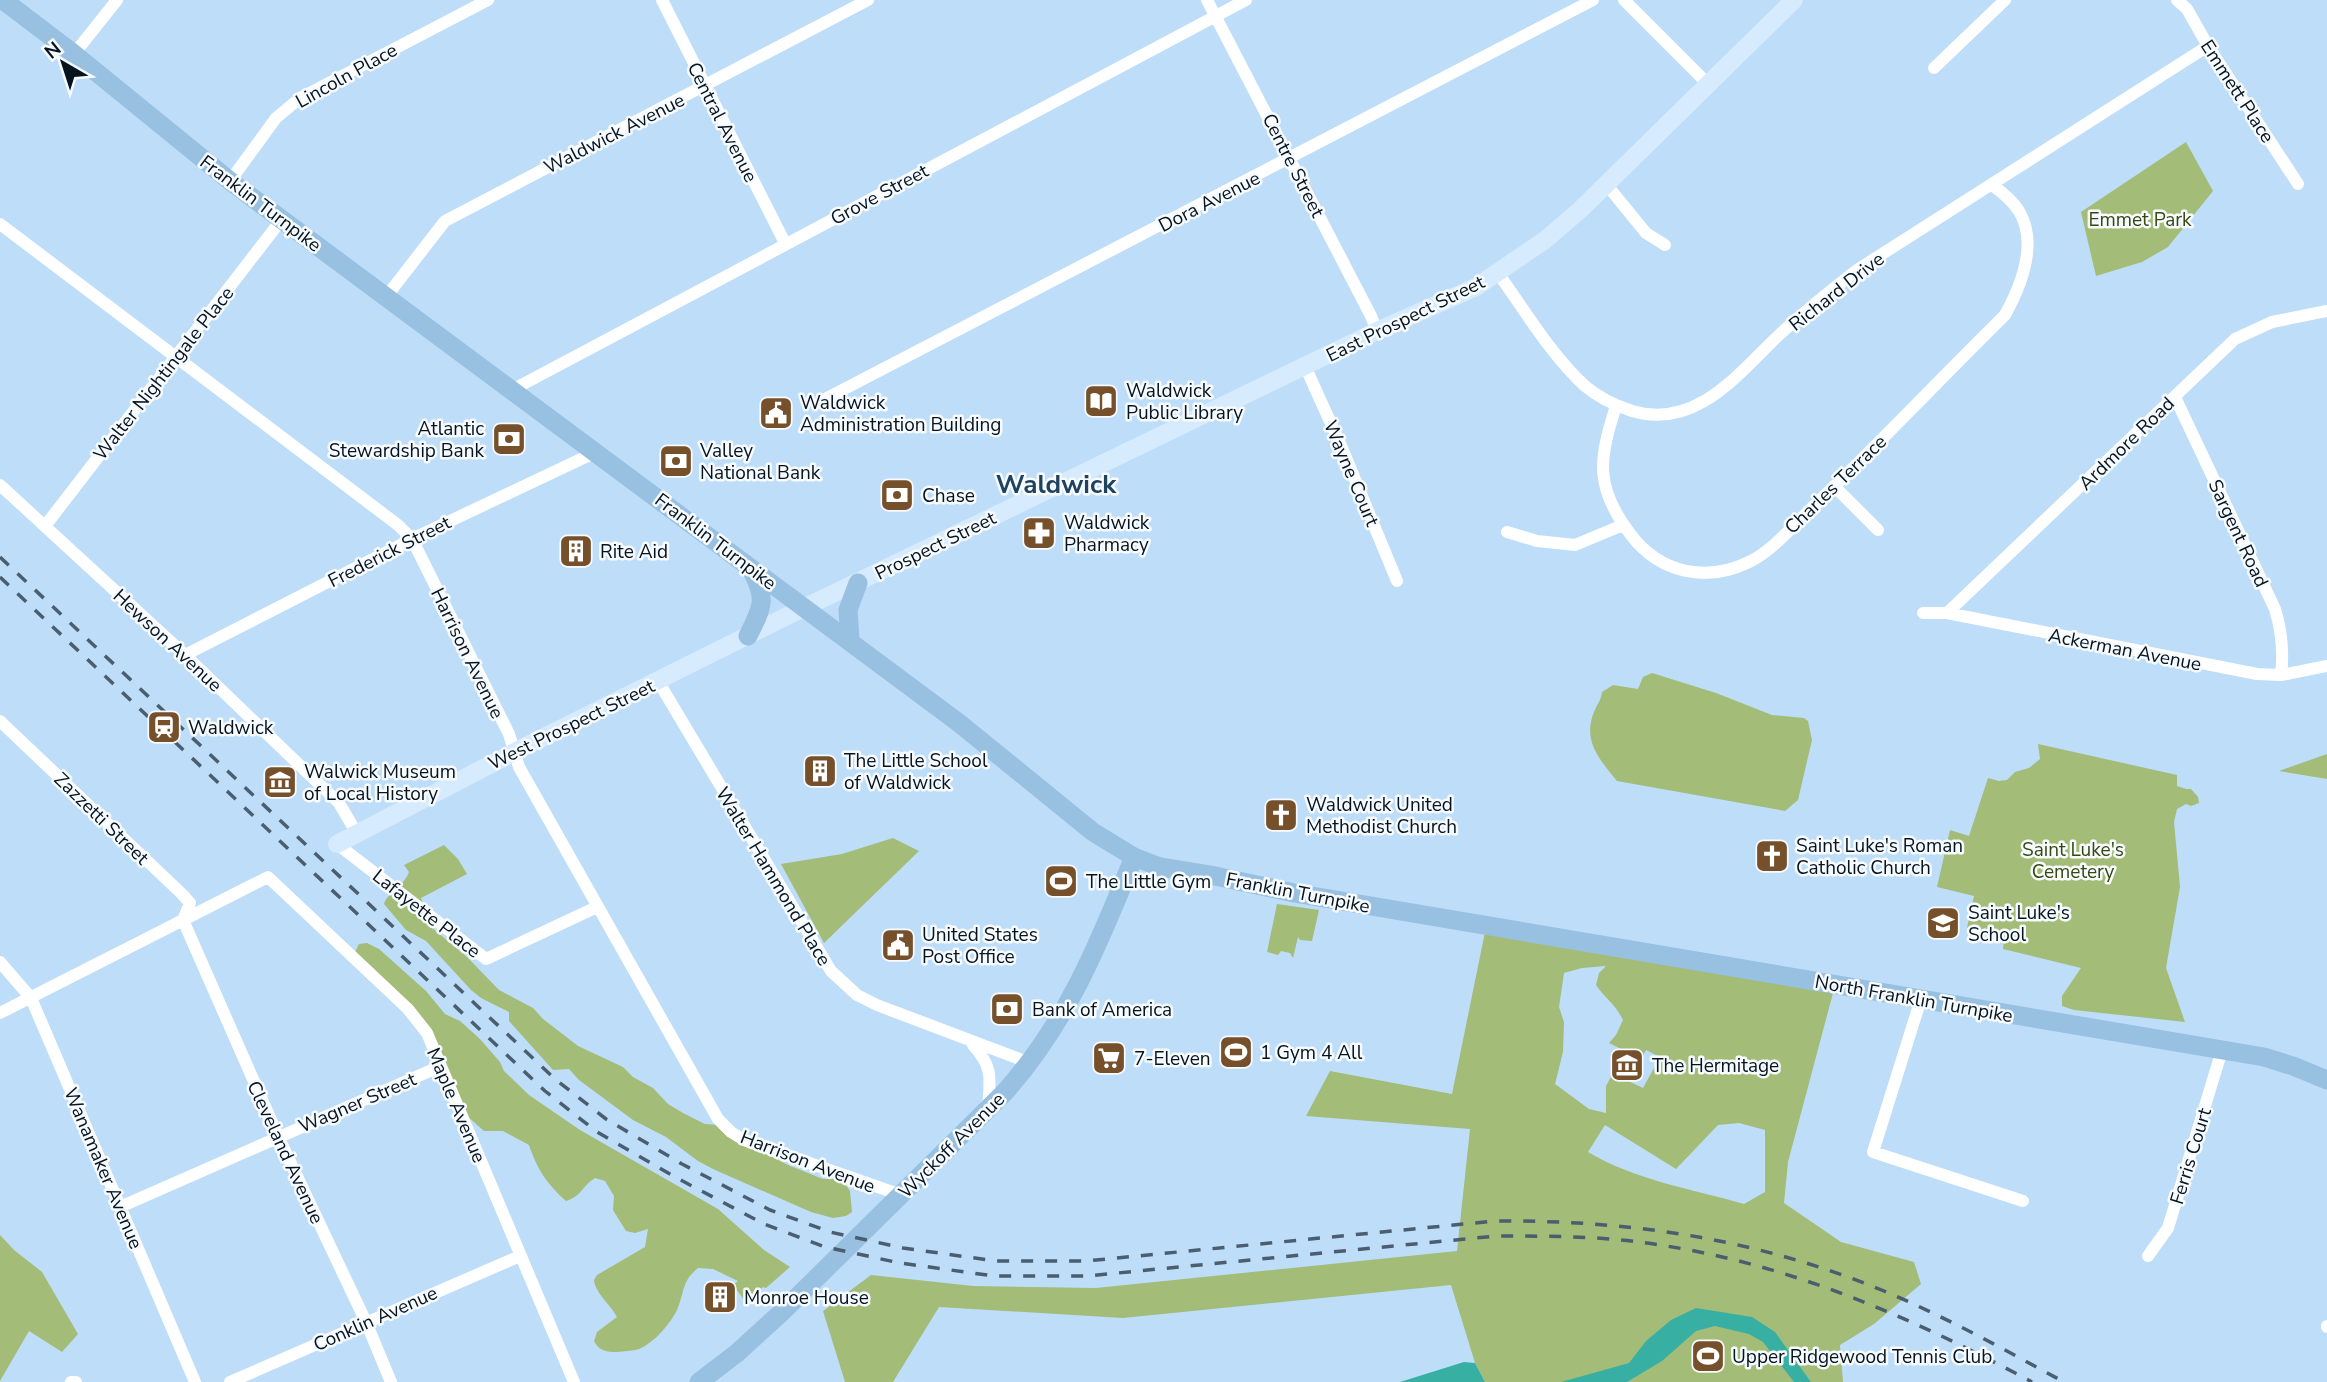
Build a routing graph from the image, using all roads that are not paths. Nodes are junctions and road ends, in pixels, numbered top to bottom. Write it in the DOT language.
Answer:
graph roads {
  1 [pos="2,0"];
  2 [pos="117,0"];
  3 [pos="488,0"];
  4 [pos="662,0"];
  5 [pos="868,0"];
  6 [pos="1207,0"];
  7 [pos="1246,0"];
  8 [pos="1593,0"];
  9 [pos="1624,0"];
  10 [pos="1794,0"];
  11 [pos="2005,0"];
  12 [pos="2177,0"];
  13 [pos="1216,17"];
  14 [pos="2208,46"];
  15 [pos="74,54"];
  16 [pos="1934,68"];
  17 [pos="1709,84"];
  18 [pos="706,86"];
  19 [pos="1291,159"];
  20 [pos="230,181"];
  21 [pos="1606,184"];
  22 [pos="2298,184"];
  23 [pos="1992,185"];
  24 [pos="282,219"];
  25 [pos="0,224"];
  26 [pos="785,243"];
  27 [pos="1665,244"];
  28 [pos="1497,272"];
  29 [pos="386,296"];
  30 [pos="2327,311"];
  31 [pos="1377,331"];
  32 [pos="175,355"];
  33 [pos="1305,366"];
  34 [pos="512,390"];
  35 [pos="2175,397"];
  36 [pos="823,400"];
  37 [pos="1616,406"];
  38 [pos="596,452"];
  39 [pos="1063,484"];
  40 [pos="0,485"];
  41 [pos="1834,486"];
  42 [pos="1623,525"];
  43 [pos="45,526"];
  44 [pos="1878,530"];
  45 [pos="1507,532"];
  46 [pos="412,539"];
  47 [pos="748,565"];
  48 [pos="1397,581"];
  49 [pos="858,583"];
  50 [pos="806,607"];
  51 [pos="1923,612"];
  52 [pos="1947,613"];
  53 [pos="748,636"];
  54 [pos="850,640"];
  55 [pos="185,655"];
  56 [pos="2327,666"];
  57 [pos="2281,675"];
  58 [pos="658,681"];
  59 [pos="0,721"];
  60 [pos="514,752"];
  61 [pos="356,832"];
  62 [pos="337,844"];
  63 [pos="1134,857"];
  64 [pos="597,907"];
  65 [pos="183,920"];
  66 [pos="1498,928"];
  67 [pos="0,962"];
  68 [pos="31,998"];
  69 [pos="1921,999"];
  70 [pos="0,1013"];
  71 [pos="970,1042"];
  72 [pos="2222,1049"];
  73 [pos="1030,1063"];
  74 [pos="441,1066"];
  75 [pos="2324,1075"];
  76 [pos="988,1109"];
  77 [pos="278,1136"];
  78 [pos="901,1195"];
  79 [pos="2023,1201"];
  80 [pos="120,1206"];
  81 [pos="520,1256"];
  82 [pos="2148,1256"];
  83 [pos="366,1322"];
  84 [pos="71,1382"];
  85 [pos="76,1382"];
  86 [pos="195,1382"];
  87 [pos="230,1382"];
  88 [pos="391,1382"];
  89 [pos="574,1382"];
  90 [pos="699,1382"];
  1 -- 15 [label="main road, Franklin Turnpike"];
  2 -- 15 [label="street"];
  3 -- 20 [label="street, Lincoln Place"];
  4 -- 18 [label="street, Central Avenue"];
  5 -- 18 [label="street, Waldwick Avenue"];
  6 -- 13 [label="street, Centre Street"];
  7 -- 13 [label="street, Grove Street"];
  8 -- 19 [label="street, Dora Avenue"];
  9 -- 17 [label="street"];
  10 -- 17 [label="street, East Prospect Street"];
  11 -- 16 [label="street"];
  12 -- 14 [label="street, Emmett Place"];
  13 -- 19 [label="street, Centre Street"];
  13 -- 26 [label="street, Grove Street"];
  14 -- 22 [label="street, Emmett Place"];
  14 -- 23 [label="street, Richard Drive"];
  15 -- 20 [label="main road, Franklin Turnpike"];
  17 -- 21 [label="street, East Prospect Street"];
  18 -- 26 [label="street, Central Avenue"];
  18 -- 29 [label="street, Waldwick Avenue"];
  19 -- 31 [label="street, Centre Street"];
  19 -- 36 [label="street, Dora Avenue"];
  20 -- 24 [label="main road, Franklin Turnpike"];
  21 -- 27 [label="street"];
  21 -- 28 [label="street, East Prospect Street"];
  23 -- 37 [label="street, Richard Drive"];
  23 -- 41 [label="street, Charles Terrace"];
  24 -- 29 [label="main road, Franklin Turnpike"];
  24 -- 32 [label="street, Walter Nightingale Place"];
  25 -- 32 [label="street, Harrison Avenue"];
  26 -- 34 [label="street, Grove Street"];
  28 -- 31 [label="street, East Prospect Street"];
  28 -- 37 [label="street, Richard Drive"];
  29 -- 34 [label="main road, Franklin Turnpike"];
  30 -- 35 [label="street, Ardmore Road"];
  31 -- 33 [label="street, East Prospect Street"];
  32 -- 43 [label="street, Walter Nightingale Place"];
  32 -- 46 [label="street, Harrison Avenue"];
  33 -- 39 [label="street, East Prospect Street"];
  33 -- 48 [label="street, Wayne Court"];
  34 -- 38 [label="main road, Franklin Turnpike"];
  35 -- 52 [label="street, Ardmore Road"];
  35 -- 57 [label="street, Sargent Road"];
  37 -- 42 [label="street, Charles Terrace"];
  38 -- 46 [label="street, Frederick Street"];
  38 -- 47 [label="main road, Franklin Turnpike"];
  39 -- 49 [label="street, Prospect Street"];
  40 -- 43 [label="street, Hewson Avenue"];
  41 -- 42 [label="street, Charles Terrace"];
  41 -- 44 [label="street"];
  42 -- 45 [label="street"];
  43 -- 55 [label="street, Hewson Avenue"];
  46 -- 55 [label="street, Frederick Street"];
  46 -- 60 [label="street, Harrison Avenue"];
  47 -- 50 [label="main road, Franklin Turnpike"];
  47 -- 53 [label="main road"];
  49 -- 50 [label="street, Prospect Street"];
  49 -- 54 [label="main road"];
  50 -- 53 [label="street, West Prospect Street"];
  50 -- 54 [label="main road, Franklin Turnpike"];
  51 -- 52 [label="street, Ackerman Avenue"];
  52 -- 57 [label="street, Ackerman Avenue"];
  53 -- 58 [label="street, West Prospect Street"];
  54 -- 63 [label="main road, Franklin Turnpike"];
  55 -- 61 [label="street, Hewson Avenue"];
  56 -- 57 [label="street, Ackerman Avenue"];
  58 -- 60 [label="street, West Prospect Street"];
  58 -- 71 [label="street, Walter Hammond Place"];
  59 -- 65 [label="street, Zazzetti Street"];
  60 -- 61 [label="street, West Prospect Street"];
  60 -- 64 [label="street, Harrison Avenue"];
  61 -- 62 [label="street, West Prospect Street"];
  62 -- 64 [label="street, Lafayette Place"];
  63 -- 66 [label="main road, Franklin Turnpike"];
  63 -- 73 [label="main road, Wyckoff Avenue"];
  64 -- 78 [label="street, Harrison Avenue"];
  65 -- 68 [label="street"];
  65 -- 74 [label="street, Maple Avenue"];
  65 -- 77 [label="street, Cleveland Avenue"];
  66 -- 69 [label="main road, North Franklin Turnpike"];
  67 -- 68 [label="street, Wanamaker Avenue"];
  68 -- 70 [label="street"];
  68 -- 80 [label="street, Wanamaker Avenue"];
  69 -- 72 [label="main road, North Franklin Turnpike"];
  69 -- 79 [label="street"];
  71 -- 73 [label="street, Walter Hammond Place"];
  71 -- 76 [label="street"];
  72 -- 75 [label="main road, North Franklin Turnpike"];
  72 -- 82 [label="street, Ferris Court"];
  73 -- 76 [label="main road, Wyckoff Avenue"];
  74 -- 77 [label="street, Wagner Street"];
  74 -- 81 [label="street, Maple Avenue"];
  76 -- 78 [label="main road, Wyckoff Avenue"];
  77 -- 80 [label="street, Wagner Street"];
  77 -- 83 [label="street, Cleveland Avenue"];
  78 -- 90 [label="main road, Wyckoff Avenue"];
  80 -- 86 [label="street, Wanamaker Avenue"];
  81 -- 83 [label="street, Conklin Avenue"];
  81 -- 89 [label="street, Maple Avenue"];
  83 -- 87 [label="street, Conklin Avenue"];
  83 -- 88 [label="street, Cleveland Avenue"];
  84 -- 85 [label="street"];
}
